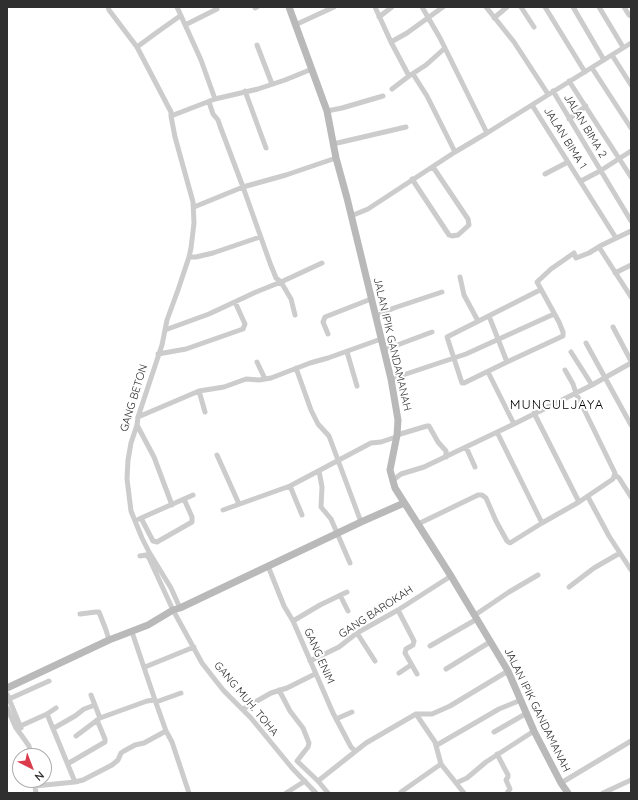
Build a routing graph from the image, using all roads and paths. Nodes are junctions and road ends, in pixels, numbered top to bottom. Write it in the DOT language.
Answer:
graph roads {
  1 [pos="108,7"];
  2 [pos="177,7"];
  3 [pos="289,7"];
  4 [pos="334,7"];
  5 [pos="375,7"];
  6 [pos="392,7"];
  7 [pos="422,7"];
  8 [pos="443,7"];
  9 [pos="486,7"];
  10 [pos="507,7"];
  11 [pos="521,7"];
  12 [pos="545,7"];
  13 [pos="573,7"];
  14 [pos="599,7"];
  15 [pos="624,7"];
  16 [pos="217,9"];
  17 [pos="180,16"];
  18 [pos="631,16"];
  19 [pos="379,17"];
  20 [pos="428,17"];
  21 [pos="494,18"];
  22 [pos="185,25"];
  23 [pos="295,25"];
  24 [pos="534,27"];
  25 [pos="391,42"];
  26 [pos="631,44"];
  27 [pos="257,45"];
  28 [pos="137,47"];
  29 [pos="623,47"];
  30 [pos="445,48"];
  31 [pos="612,55"];
  32 [pos="604,60"];
  33 [pos="592,68"];
  34 [pos="312,69"];
  35 [pos="585,72"];
  36 [pos="411,75"];
  37 [pos="569,81"];
  38 [pos="272,84"];
  39 [pos="631,85"];
  40 [pos="392,89"];
  41 [pos="244,91"];
  42 [pos="551,92"];
  43 [pos="383,96"];
  44 [pos="216,99"];
  45 [pos="209,102"];
  46 [pos="532,105"];
  47 [pos="586,106"];
  48 [pos="327,111"];
  49 [pos="171,116"];
  50 [pos="569,119"];
  51 [pos="406,127"];
  52 [pos="631,128"];
  53 [pos="487,133"];
  54 [pos="333,144"];
  55 [pos="266,148"];
  56 [pos="631,151"];
  57 [pos="455,152"];
  58 [pos="336,158"];
  59 [pos="619,158"];
  60 [pos="568,162"];
  61 [pos="433,166"];
  62 [pos="600,171"];
  63 [pos="545,174"];
  64 [pos="631,176"];
  65 [pos="412,179"];
  66 [pos="581,181"];
  67 [pos="242,187"];
  68 [pos="194,207"];
  69 [pos="351,216"];
  70 [pos="631,221"];
  71 [pos="631,231"];
  72 [pos="260,237"];
  73 [pos="616,238"];
  74 [pos="600,246"];
  75 [pos="189,257"];
  76 [pos="322,263"];
  77 [pos="631,265"];
  78 [pos="615,273"];
  79 [pos="460,277"];
  80 [pos="281,282"];
  81 [pos="540,290"];
  82 [pos="442,292"];
  83 [pos="631,297"];
  84 [pos="372,299"];
  85 [pos="235,302"];
  86 [pos="554,314"];
  87 [pos="295,315"];
  88 [pos="376,316"];
  89 [pos="489,316"];
  90 [pos="478,321"];
  91 [pos="613,327"];
  92 [pos="165,330"];
  93 [pos="432,332"];
  94 [pos="328,334"];
  95 [pos="381,339"];
  96 [pos="499,340"];
  97 [pos="586,343"];
  98 [pos="384,350"];
  99 [pos="347,352"];
  100 [pos="571,352"];
  101 [pos="158,354"];
  102 [pos="455,358"];
  103 [pos="257,362"];
  104 [pos="507,362"];
  105 [pos="631,362"];
  106 [pos="296,368"];
  107 [pos="565,370"];
  108 [pos="488,372"];
  109 [pos="605,378"];
  110 [pos="391,379"];
  111 [pos="265,380"];
  112 [pos="592,385"];
  113 [pos="357,386"];
  114 [pos="199,391"];
  115 [pos="576,393"];
  116 [pos="205,412"];
  117 [pos="534,413"];
  118 [pos="138,417"];
  119 [pos="514,424"];
  120 [pos="137,425"];
  121 [pos="631,425"];
  122 [pos="496,432"];
  123 [pos="397,436"];
  124 [pos="466,447"];
  125 [pos="217,456"];
  126 [pos="446,457"];
  127 [pos="339,460"];
  128 [pos="475,467"];
  129 [pos="319,471"];
  130 [pos="615,475"];
  131 [pos="392,481"];
  132 [pos="290,486"];
  133 [pos="193,496"];
  134 [pos="588,497"];
  135 [pos="631,497"];
  136 [pos="184,499"];
  137 [pos="579,502"];
  138 [pos="404,503"];
  139 [pos="239,504"];
  140 [pos="172,505"];
  141 [pos="223,510"];
  142 [pos="302,515"];
  143 [pos="141,518"];
  144 [pos="135,521"];
  145 [pos="361,522"];
  146 [pos="542,523"];
  147 [pos="418,524"];
  148 [pos="337,533"];
  149 [pos="620,553"];
  150 [pos="140,556"];
  151 [pos="350,563"];
  152 [pos="268,566"];
  153 [pos="631,570"];
  154 [pos="538,575"];
  155 [pos="451,576"];
  156 [pos="569,587"];
  157 [pos="347,592"];
  158 [pos="340,595"];
  159 [pos="177,609"];
  160 [pos="398,610"];
  161 [pos="348,611"];
  162 [pos="80,614"];
  163 [pos="476,617"];
  164 [pos="293,622"];
  165 [pos="132,632"];
  166 [pos="357,634"];
  167 [pos="109,640"];
  168 [pos="490,642"];
  169 [pos="430,646"];
  170 [pos="194,647"];
  171 [pos="310,661"];
  172 [pos="375,661"];
  173 [pos="411,666"];
  174 [pos="145,667"];
  175 [pos="446,669"];
  176 [pos="508,671"];
  177 [pos="399,673"];
  178 [pos="315,674"];
  179 [pos="418,674"];
  180 [pos="49,681"];
  181 [pos="7,688"];
  182 [pos="279,690"];
  183 [pos="181,693"];
  184 [pos="91,695"];
  185 [pos="8,697"];
  186 [pos="521,700"];
  187 [pos="155,701"];
  188 [pos="95,705"];
  189 [pos="7,708"];
  190 [pos="56,708"];
  191 [pos="246,708"];
  192 [pos="352,712"];
  193 [pos="527,713"];
  194 [pos="47,714"];
  195 [pos="416,714"];
  196 [pos="99,719"];
  197 [pos="336,719"];
  198 [pos="18,728"];
  199 [pos="54,728"];
  200 [pos="534,730"];
  201 [pos="166,731"];
  202 [pos="494,732"];
  203 [pos="76,736"];
  204 [pos="631,741"];
  205 [pos="437,745"];
  206 [pos="29,748"];
  207 [pos="356,751"];
  208 [pos="497,754"];
  209 [pos="68,763"];
  210 [pos="441,764"];
  211 [pos="631,780"];
  212 [pos="305,781"];
  213 [pos="318,781"];
  214 [pos="75,782"];
  215 [pos="52,783"];
  216 [pos="456,783"];
  217 [pos="561,783"];
  218 [pos="401,792"];
  219 [pos="189,793"];
  220 [pos="286,793"];
  221 [pos="316,793"];
  222 [pos="328,793"];
  223 [pos="464,793"];
  224 [pos="507,793"];
  225 [pos="568,793"];
  226 [pos="603,793"];
  1 -- 28 [label="street, GANG BETON"];
  2 -- 17 [label="street"];
  3 -- 23 [label="street, JALAN IPIK GANDAMANAH"];
  4 -- 23 [label="street"];
  5 -- 19 [label="street"];
  6 -- 19 [label="street"];
  7 -- 20 [label="street"];
  8 -- 20 [label="street"];
  9 -- 21 [label="street, JALAN BIMA 2"];
  10 -- 21 [label="street"];
  11 -- 24 [label="street"];
  12 -- 35 [label="street"];
  13 -- 32 [label="street"];
  14 -- 29 [label="street"];
  15 -- 18 [label="street"];
  16 -- 22 [label="street"];
  17 -- 22 [label="street"];
  17 -- 28 [label="street"];
  19 -- 25 [label="street"];
  20 -- 25 [label="street"];
  20 -- 30 [label="street"];
  21 -- 42 [label="street, JALAN BIMA 2"];
  22 -- 44 [label="street"];
  23 -- 34 [label="street, JALAN IPIK GANDAMANAH"];
  25 -- 36 [label="street"];
  26 -- 29 [label="street"];
  27 -- 38 [label="street"];
  28 -- 49 [label="street, GANG BETON"];
  29 -- 31 [label="street"];
  30 -- 36 [label="street"];
  30 -- 53 [label="street"];
  31 -- 32 [label="street"];
  31 -- 39 [label="street"];
  32 -- 33 [label="street"];
  33 -- 35 [label="street"];
  33 -- 52 [label="street"];
  34 -- 38 [label="street"];
  34 -- 48 [label="street, JALAN IPIK GANDAMANAH"];
  35 -- 37 [label="street"];
  36 -- 40 [label="street"];
  36 -- 57 [label="street"];
  37 -- 42 [label="street"];
  37 -- 47 [label="street"];
  38 -- 41 [label="street"];
  41 -- 44 [label="street"];
  41 -- 55 [label="street"];
  42 -- 46 [label="street"];
  42 -- 50 [label="street, JALAN BIMA 2"];
  43 -- 48 [label="street"];
  44 -- 45 [label="street"];
  45 -- 49 [label="street"];
  45 -- 67 [label="street"];
  46 -- 53 [label="street"];
  46 -- 60 [label="street, JALAN BIMA 1"];
  47 -- 50 [label="street"];
  47 -- 59 [label="street"];
  48 -- 54 [label="street, JALAN IPIK GANDAMANAH"];
  49 -- 68 [label="street, GANG BETON"];
  50 -- 62 [label="street, JALAN BIMA 2"];
  51 -- 54 [label="street"];
  53 -- 57 [label="street"];
  54 -- 58 [label="street, JALAN IPIK GANDAMANAH"];
  56 -- 59 [label="street"];
  57 -- 61 [label="street"];
  58 -- 67 [label="street"];
  58 -- 69 [label="street, JALAN IPIK GANDAMANAH"];
  59 -- 62 [label="street"];
  59 -- 64 [label="street"];
  60 -- 63 [label="street"];
  60 -- 66 [label="street, JALAN BIMA 1"];
  61 -- 65 [label="street"];
  61 -- 65 [label="street"];
  62 -- 66 [label="street"];
  62 -- 70 [label="street, JALAN BIMA 2"];
  65 -- 69 [label="street"];
  66 -- 73 [label="street, JALAN BIMA 1"];
  67 -- 68 [label="street"];
  67 -- 72 [label="street"];
  68 -- 75 [label="street, GANG BETON"];
  69 -- 84 [label="street, JALAN IPIK GANDAMANAH"];
  71 -- 73 [label="street"];
  72 -- 75 [label="street"];
  72 -- 80 [label="street"];
  73 -- 74 [label="street"];
  74 -- 78 [label="street"];
  74 -- 81 [label="street"];
  75 -- 92 [label="street, GANG BETON"];
  76 -- 80 [label="street"];
  77 -- 78 [label="street"];
  78 -- 83 [label="street"];
  79 -- 90 [label="street"];
  80 -- 85 [label="street"];
  80 -- 87 [label="street"];
  81 -- 86 [label="street"];
  81 -- 89 [label="street"];
  82 -- 88 [label="street"];
  84 -- 88 [label="street, JALAN IPIK GANDAMANAH"];
  84 -- 94 [label="street"];
  85 -- 92 [label="street"];
  85 -- 101 [label="street"];
  86 -- 96 [label="street"];
  86 -- 104 [label="street"];
  88 -- 95 [label="street, JALAN IPIK GANDAMANAH"];
  89 -- 90 [label="street"];
  89 -- 96 [label="street"];
  90 -- 102 [label="street"];
  91 -- 105 [label="street"];
  92 -- 101 [label="street, GANG BETON"];
  93 -- 98 [label="street"];
  95 -- 98 [label="street, JALAN IPIK GANDAMANAH"];
  95 -- 99 [label="street"];
  96 -- 102 [label="street"];
  96 -- 104 [label="street"];
  97 -- 109 [label="street"];
  98 -- 110 [label="street, JALAN IPIK GANDAMANAH"];
  99 -- 106 [label="street"];
  99 -- 113 [label="street"];
  100 -- 112 [label="street"];
  101 -- 118 [label="street, GANG BETON"];
  102 -- 108 [label="street"];
  102 -- 110 [label="street"];
  103 -- 111 [label="street"];
  104 -- 108 [label="street"];
  105 -- 109 [label="street"];
  106 -- 111 [label="street"];
  106 -- 127 [label="street"];
  107 -- 115 [label="street"];
  108 -- 119 [label="street"];
  109 -- 112 [label="street"];
  109 -- 121 [label="street"];
  110 -- 123 [label="street, JALAN IPIK GANDAMANAH"];
  111 -- 114 [label="street"];
  112 -- 115 [label="street"];
  114 -- 116 [label="street"];
  114 -- 118 [label="street"];
  115 -- 117 [label="street"];
  115 -- 130 [label="street"];
  117 -- 119 [label="street"];
  117 -- 137 [label="street"];
  118 -- 120 [label="street, GANG BETON"];
  119 -- 122 [label="street"];
  120 -- 140 [label="street"];
  120 -- 144 [label="street, GANG BETON"];
  122 -- 124 [label="street"];
  122 -- 146 [label="street"];
  123 -- 126 [label="street"];
  123 -- 127 [label="street"];
  123 -- 131 [label="street, JALAN IPIK GANDAMANAH"];
  124 -- 126 [label="street"];
  124 -- 128 [label="street"];
  125 -- 139 [label="street"];
  126 -- 131 [label="street"];
  127 -- 129 [label="street"];
  127 -- 145 [label="street"];
  129 -- 132 [label="street"];
  129 -- 148 [label="street"];
  130 -- 134 [label="street"];
  130 -- 135 [label="street"];
  131 -- 138 [label="street, JALAN IPIK GANDAMANAH"];
  132 -- 139 [label="street"];
  132 -- 142 [label="street"];
  133 -- 136 [label="street"];
  134 -- 137 [label="street"];
  134 -- 149 [label="street"];
  136 -- 140 [label="street"];
  136 -- 143 [label="street"];
  137 -- 146 [label="street"];
  138 -- 145 [label="street"];
  138 -- 147 [label="street, JALAN IPIK GANDAMANAH"];
  139 -- 141 [label="street"];
  140 -- 143 [label="street"];
  143 -- 144 [label="street"];
  144 -- 159 [label="street, GANG BETON"];
  145 -- 148 [label="street"];
  146 -- 147 [label="street"];
  147 -- 155 [label="street, JALAN IPIK GANDAMANAH"];
  148 -- 151 [label="street"];
  148 -- 152 [label="street"];
  149 -- 153 [label="street"];
  149 -- 156 [label="street"];
  150 -- 159 [label="street"];
  152 -- 159 [label="street"];
  152 -- 164 [label="street, GANG ENIM"];
  154 -- 163 [label="street"];
  155 -- 160 [label="street, GANG BAROKAH"];
  155 -- 163 [label="street, JALAN IPIK GANDAMANAH"];
  157 -- 158 [label="street"];
  158 -- 161 [label="street"];
  158 -- 164 [label="street"];
  159 -- 165 [label="street"];
  159 -- 170 [label="street, GANG MUH. TOHA"];
  160 -- 166 [label="street, GANG BAROKAH"];
  160 -- 173 [label="street"];
  162 -- 167 [label="street"];
  163 -- 168 [label="street, JALAN IPIK GANDAMANAH"];
  163 -- 169 [label="street"];
  164 -- 171 [label="street, GANG ENIM"];
  165 -- 167 [label="street"];
  165 -- 174 [label="street"];
  166 -- 171 [label="street, GANG BAROKAH"];
  166 -- 172 [label="street"];
  167 -- 181 [label="street"];
  168 -- 175 [label="street"];
  168 -- 176 [label="street, JALAN IPIK GANDAMANAH"];
  170 -- 174 [label="street"];
  170 -- 191 [label="street, GANG MUH. TOHA"];
  171 -- 178 [label="street, GANG ENIM"];
  173 -- 177 [label="street"];
  173 -- 179 [label="street"];
  174 -- 187 [label="street"];
  176 -- 186 [label="street, JALAN IPIK GANDAMANAH"];
  176 -- 195 [label="street"];
  178 -- 182 [label="street"];
  178 -- 197 [label="street, GANG ENIM"];
  180 -- 185 [label="street"];
  182 -- 191 [label="street"];
  182 -- 213 [label="street"];
  183 -- 187 [label="street"];
  184 -- 188 [label="street"];
  185 -- 198 [label="street"];
  186 -- 193 [label="street, JALAN IPIK GANDAMANAH"];
  186 -- 205 [label="street"];
  187 -- 196 [label="street"];
  187 -- 201 [label="street"];
  188 -- 196 [label="street"];
  188 -- 199 [label="street"];
  189 -- 198 [label="street"];
  190 -- 194 [label="street"];
  191 -- 212 [label="street, GANG MUH. TOHA"];
  192 -- 197 [label="street"];
  193 -- 200 [label="street, JALAN IPIK GANDAMANAH"];
  193 -- 202 [label="street"];
  194 -- 198 [label="street"];
  194 -- 199 [label="street"];
  195 -- 205 [label="street"];
  195 -- 207 [label="street"];
  196 -- 203 [label="street"];
  196 -- 209 [label="street"];
  197 -- 207 [label="street, GANG ENIM"];
  198 -- 206 [label="street"];
  199 -- 209 [label="street"];
  200 -- 208 [label="street"];
  200 -- 217 [label="street, JALAN IPIK GANDAMANAH"];
  201 -- 214 [label="street"];
  201 -- 219 [label="street"];
  204 -- 217 [label="street"];
  205 -- 210 [label="street"];
  207 -- 213 [label="street"];
  208 -- 216 [label="street"];
  208 -- 224 [label="street"];
  209 -- 214 [label="street"];
  210 -- 216 [label="street"];
  210 -- 218 [label="street"];
  211 -- 226 [label="street"];
  212 -- 220 [label="street"];
  212 -- 221 [label="street, GANG MUH. TOHA"];
  213 -- 222 [label="street"];
  214 -- 215 [label="street"];
  216 -- 223 [label="street"];
  217 -- 225 [label="street, JALAN IPIK GANDAMANAH"];
}
